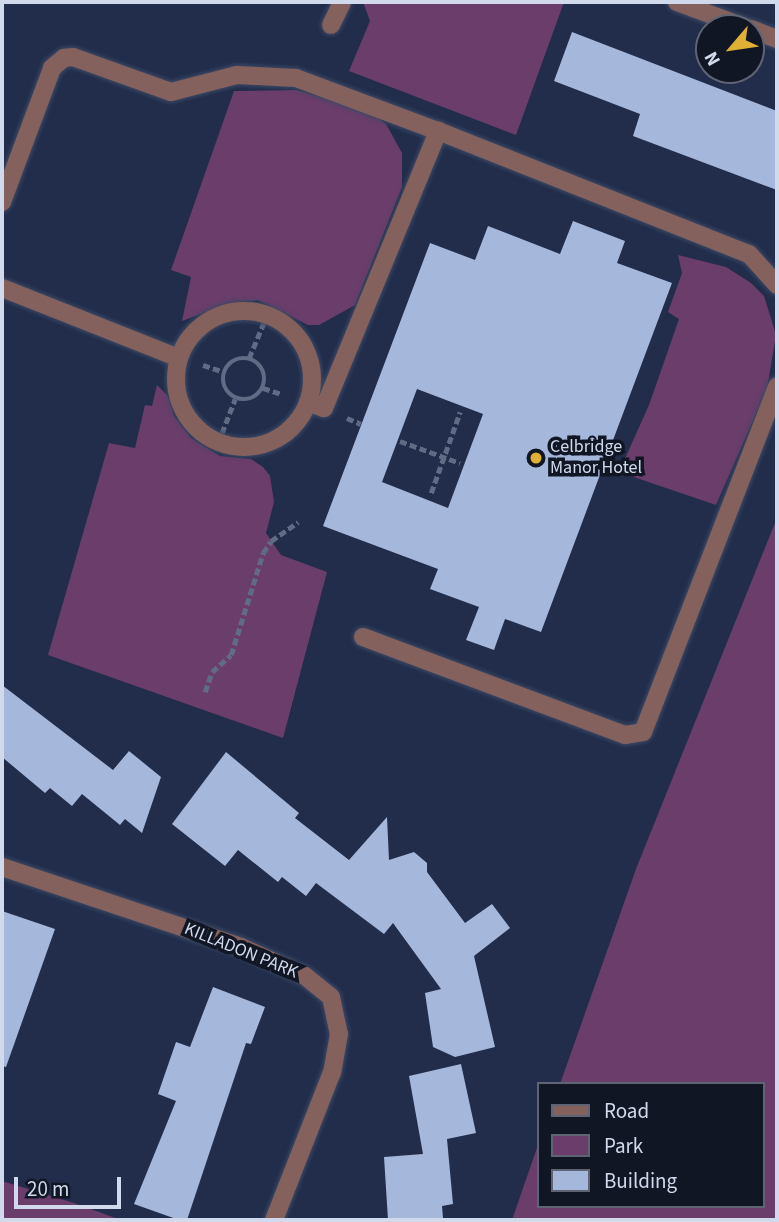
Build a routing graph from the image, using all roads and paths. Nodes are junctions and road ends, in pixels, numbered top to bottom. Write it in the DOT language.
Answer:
graph roads {
  1 [pos="342,2"];
  2 [pos="677,2"];
  3 [pos="709,14"];
  4 [pos="331,25"];
  5 [pos="438,131"];
  6 [pos="2,202"];
  7 [pos="777,285"];
  8 [pos="2,288"];
  9 [pos="267,315"];
  10 [pos="179,358"];
  11 [pos="249,358"];
  12 [pos="777,386"];
  13 [pos="235,399"];
  14 [pos="308,402"];
  15 [pos="460,412"];
  16 [pos="400,441"];
  17 [pos="218,443"];
  18 [pos="444,457"];
  19 [pos="460,463"];
  20 [pos="431,493"];
  21 [pos="298,522"];
  22 [pos="363,637"];
  23 [pos="205,692"];
  24 [pos="2,867"];
  25 [pos="274,1220"];
  1 -- 4 [label="street"];
  2 -- 3 [label="street"];
  5 -- 6 [label="street"];
  5 -- 7 [label="street"];
  5 -- 14 [label="street"];
  8 -- 10 [label="street"];
  9 -- 10 [label="street"];
  9 -- 11 [label="path"];
  9 -- 14 [label="street"];
  10 -- 17 [label="street"];
  11 -- 13 [label="path"];
  11 -- 13 [label="path"];
  12 -- 22 [label="street"];
  13 -- 17 [label="path"];
  14 -- 17 [label="street"];
  15 -- 18 [label="path"];
  16 -- 18 [label="path"];
  18 -- 19 [label="path"];
  18 -- 20 [label="path"];
  21 -- 23 [label="path"];
  24 -- 25 [label="street, KILLADON PARK"];
}
